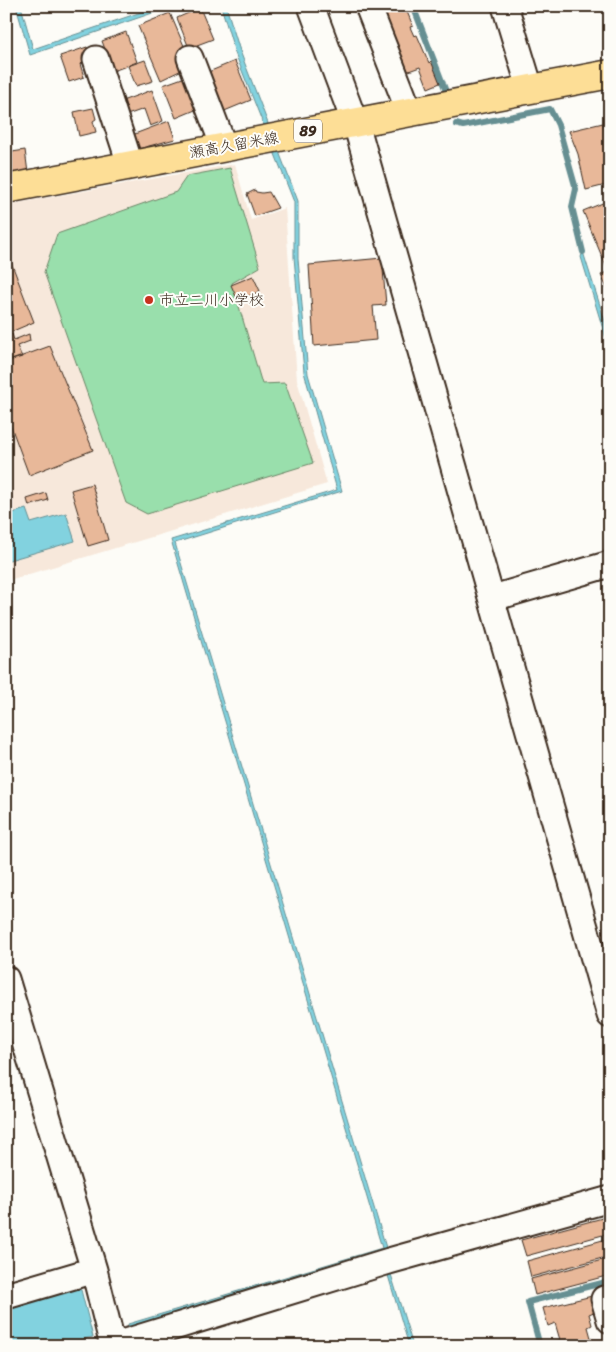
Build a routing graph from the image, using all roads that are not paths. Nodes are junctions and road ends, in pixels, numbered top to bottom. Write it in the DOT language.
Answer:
graph roads {
  1 [pos="311,6"];
  2 [pos="368,6"];
  3 [pos="505,6"];
  4 [pos="190,58"];
  5 [pos="96,59"];
  6 [pos="610,74"];
  7 [pos="530,88"];
  8 [pos="410,111"];
  9 [pos="356,122"];
  10 [pos="224,146"];
  11 [pos="130,164"];
  12 [pos="6,189"];
  13 [pos="610,564"];
  14 [pos="493,598"];
  15 [pos="6,979"];
  16 [pos="610,1015"];
  17 [pos="610,1199"];
  18 [pos="94,1270"];
  19 [pos="6,1296"];
  20 [pos="113,1346"];
  1 -- 9 [label="street"];
  2 -- 8 [label="street"];
  3 -- 7 [label="street"];
  4 -- 10 [label="street"];
  5 -- 11 [label="street"];
  6 -- 7 [label="main road, 瀬高久留米線 / 89"];
  7 -- 8 [label="main road, 瀬高久留米線 / 89"];
  8 -- 9 [label="main road, 瀬高久留米線 / 89"];
  9 -- 10 [label="main road, 瀬高久留米線 / 89"];
  9 -- 14 [label="street"];
  10 -- 11 [label="main road, 瀬高久留米線 / 89"];
  11 -- 12 [label="main road, 瀬高久留米線 / 89"];
  13 -- 14 [label="street"];
  14 -- 16 [label="street"];
  15 -- 18 [label="street"];
  17 -- 20 [label="street"];
  18 -- 19 [label="street"];
  18 -- 20 [label="street"];
}
